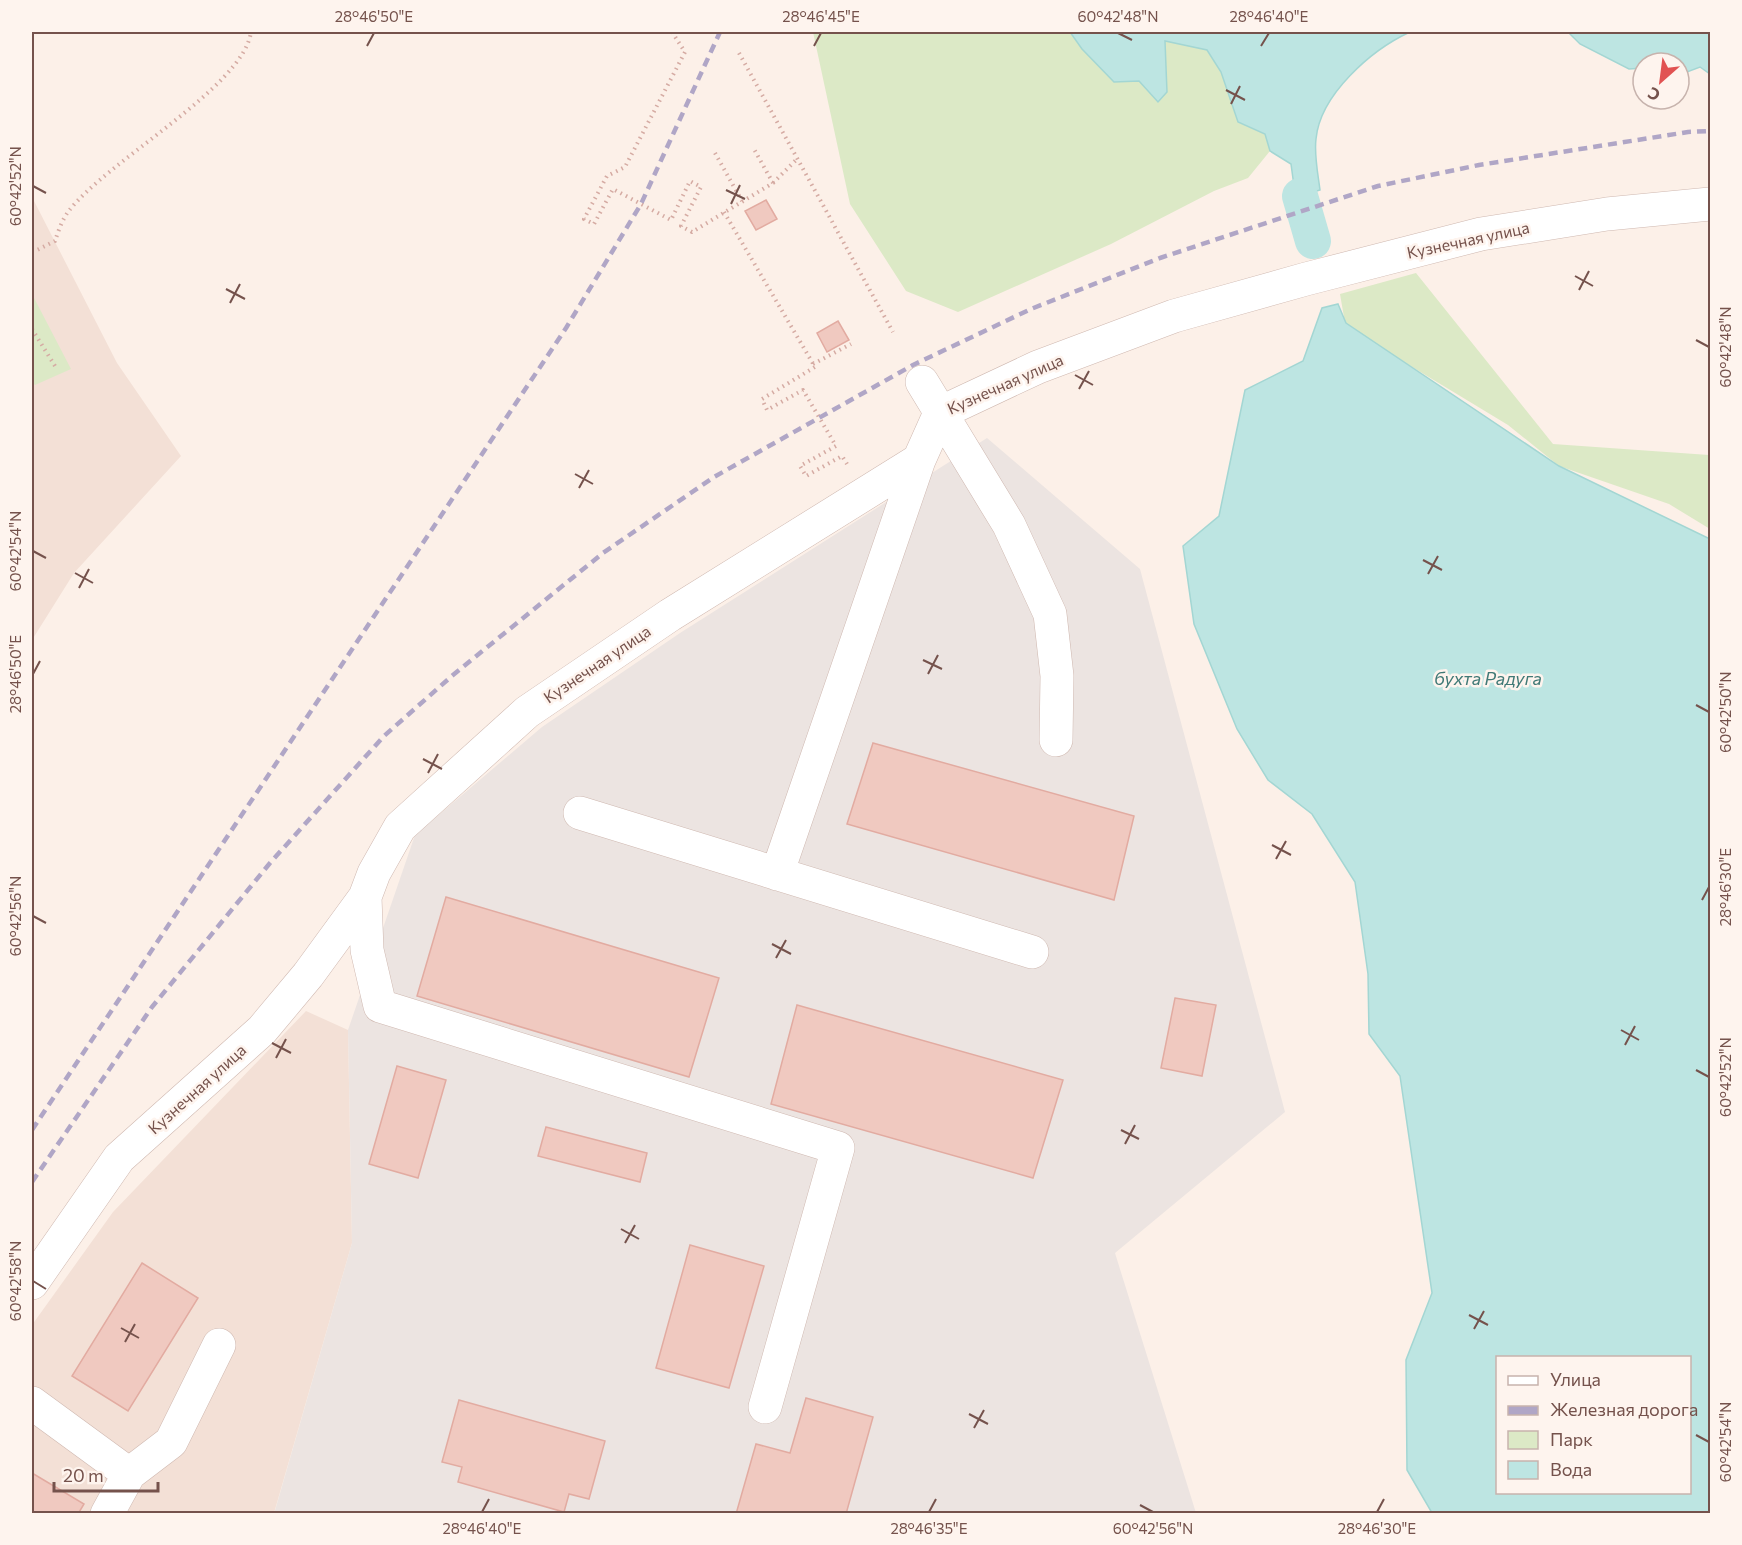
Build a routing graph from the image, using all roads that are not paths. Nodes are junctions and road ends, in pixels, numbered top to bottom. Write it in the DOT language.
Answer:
graph roads {
  1 [pos="1710,204"];
  2 [pos="922,382"];
  3 [pos="940,413"];
  4 [pos="919,460"];
  5 [pos="1056,740"];
  6 [pos="580,813"];
  7 [pos="777,874"];
  8 [pos="365,897"];
  9 [pos="1032,952"];
  10 [pos="32,1283"];
  11 [pos="219,1345"];
  12 [pos="32,1402"];
  13 [pos="765,1407"];
  14 [pos="129,1474"];
  15 [pos="107,1514"];
  1 -- 3 [label="street, Кузнечная улица"];
  2 -- 3 [label="street"];
  3 -- 4 [label="street, Кузнечная улица"];
  3 -- 5 [label="street"];
  4 -- 7 [label="street"];
  4 -- 8 [label="street, Кузнечная улица"];
  6 -- 7 [label="street"];
  7 -- 9 [label="street"];
  8 -- 10 [label="street, Кузнечная улица"];
  8 -- 13 [label="street, Кузнечная улица"];
  11 -- 14 [label="street"];
  12 -- 14 [label="street"];
  14 -- 15 [label="street"];
}
